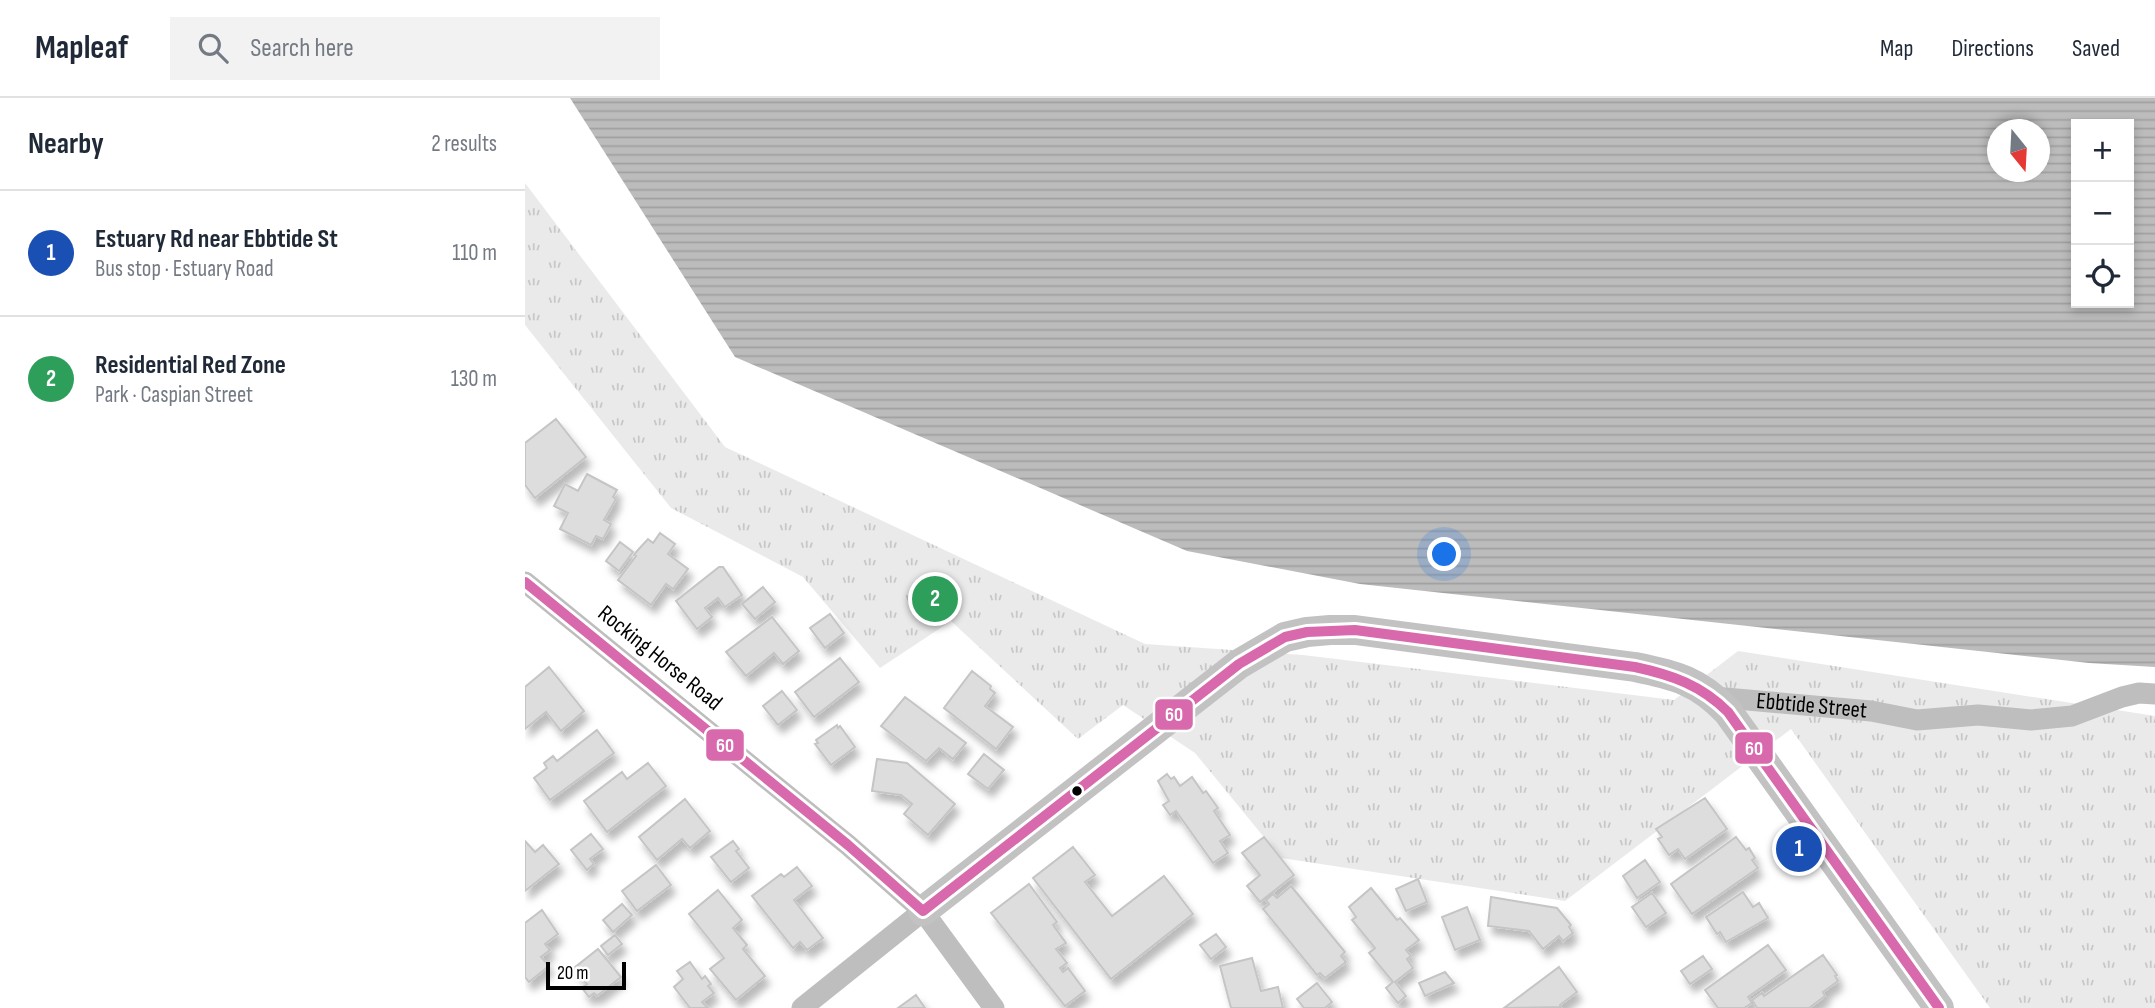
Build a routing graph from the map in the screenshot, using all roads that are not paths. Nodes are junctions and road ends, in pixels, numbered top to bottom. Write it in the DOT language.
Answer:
graph roads {
  1 [pos="525,582"];
  2 [pos="2155,694"];
  3 [pos="1714,697"];
  4 [pos="923,911"];
  5 [pos="802,1008"];
  6 [pos="995,1008"];
  7 [pos="1939,1008"];
  1 -- 4 [label="street, Rocking Horse Road"];
  2 -- 3 [label="street, Ebbtide Street"];
  3 -- 4 [label="street, Ebbtide Street"];
  3 -- 7 [label="street"];
  4 -- 5 [label="street"];
  4 -- 6 [label="street, Rocking Horse Road"];
}
